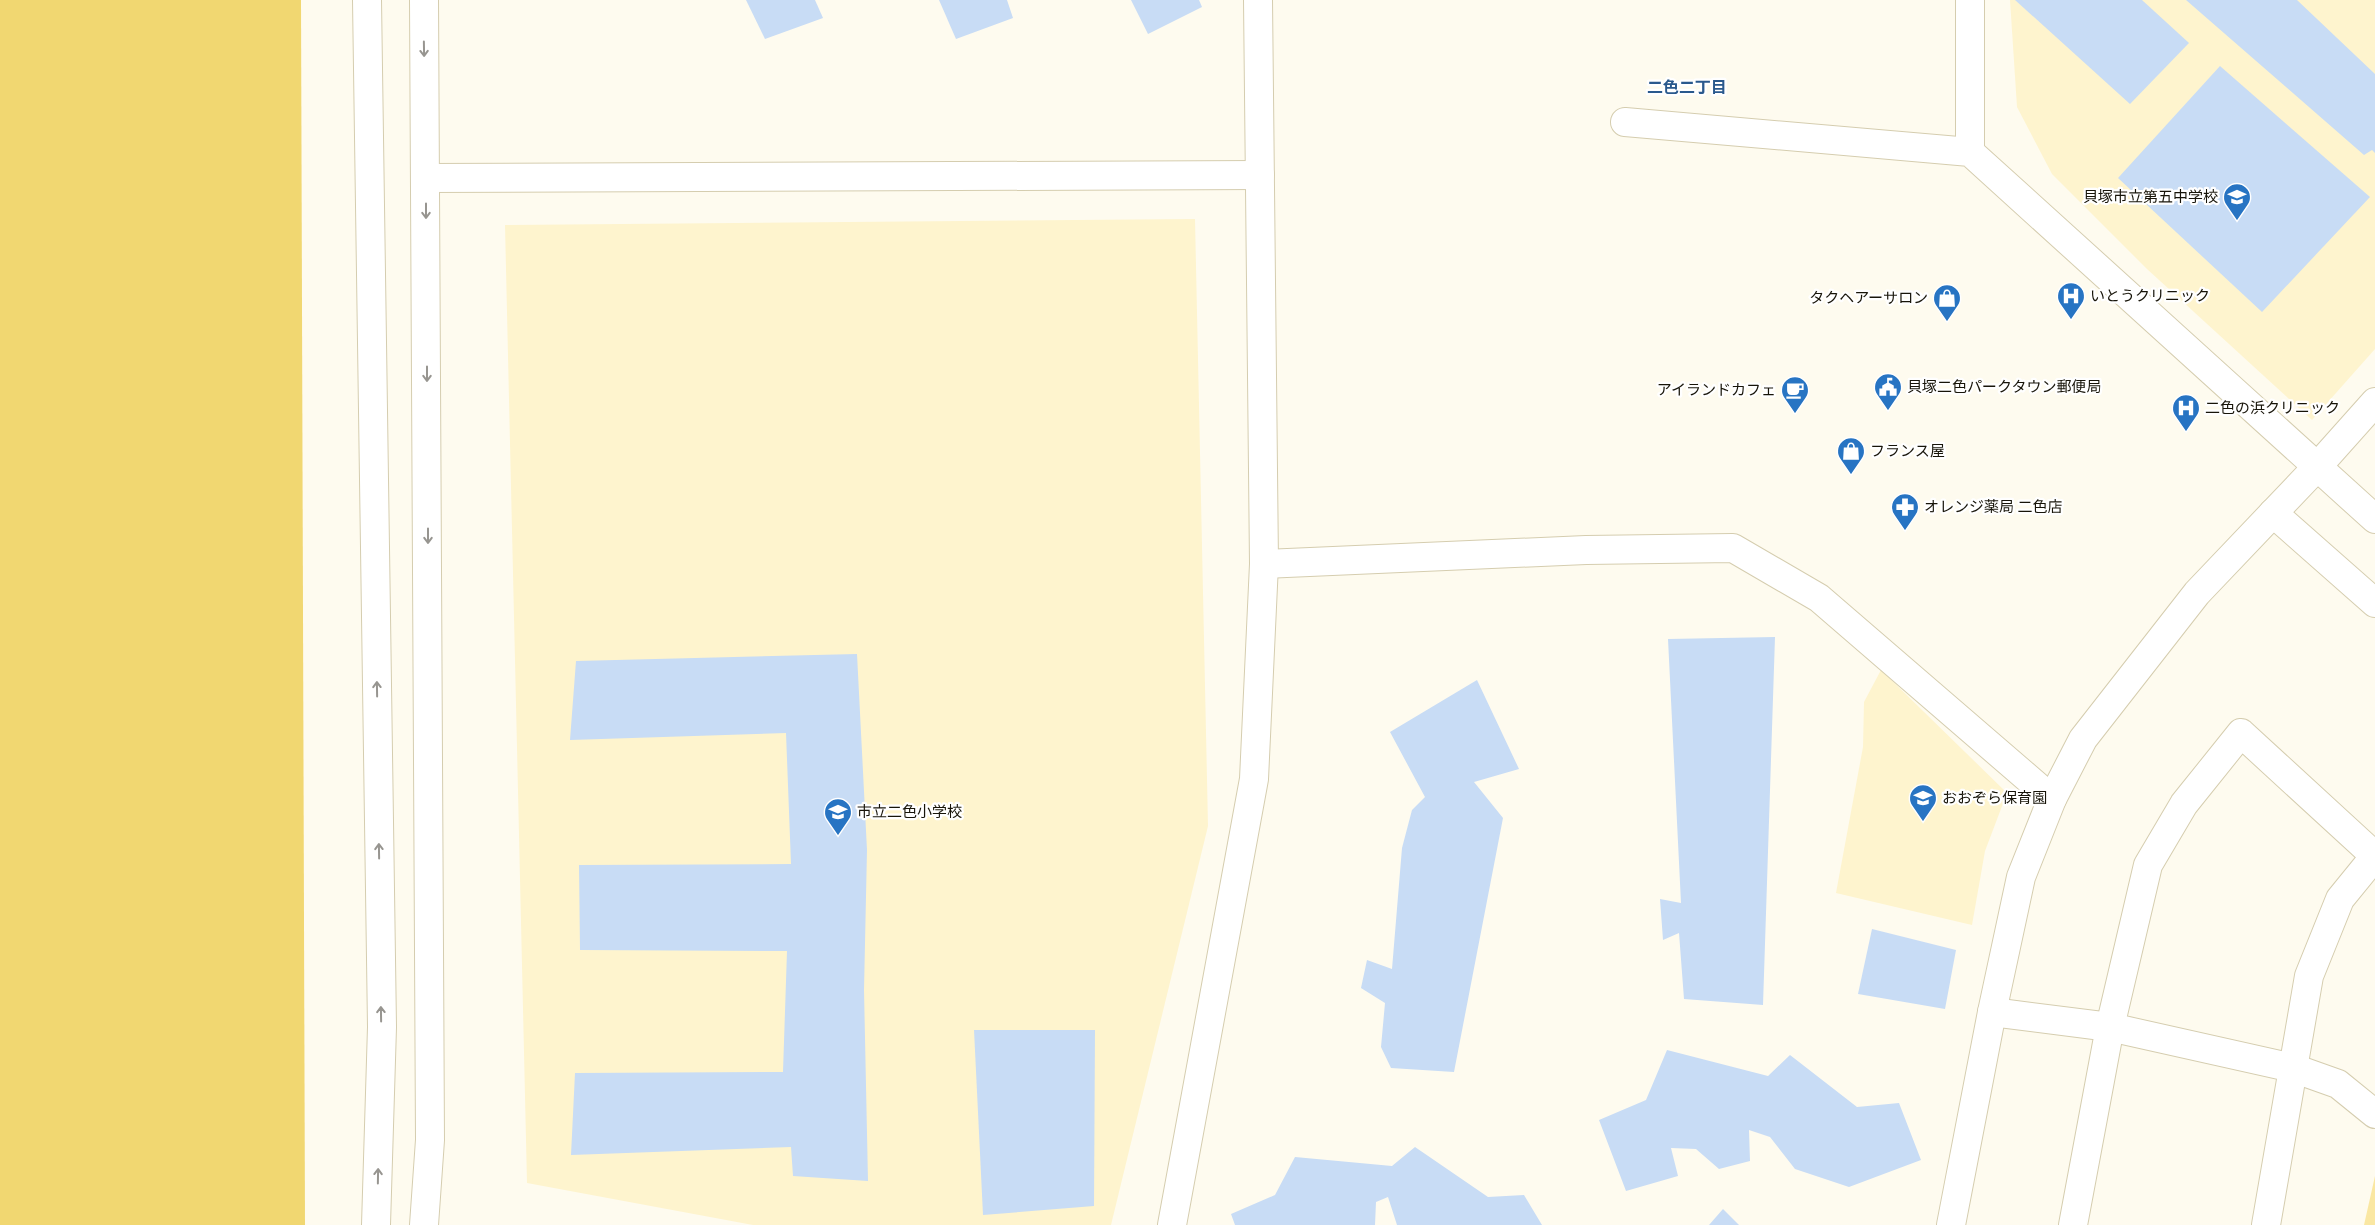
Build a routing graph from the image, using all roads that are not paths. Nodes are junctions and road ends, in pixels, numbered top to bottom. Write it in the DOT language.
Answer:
graph roads {
  1 [pos="367,0"];
  2 [pos="424,0"];
  3 [pos="1258,0"];
  4 [pos="1970,0"];
  5 [pos="1625,122"];
  6 [pos="1970,152"];
  7 [pos="1260,175"];
  8 [pos="426,178"];
  9 [pos="2375,402"];
  10 [pos="2317,467"];
  11 [pos="2273,513"];
  12 [pos="2375,519"];
  13 [pos="1264,564"];
  14 [pos="2375,604"];
  15 [pos="2052,799"];
  16 [pos="2375,856"];
  17 [pos="1992,1012"];
  18 [pos="2110,1027"];
  19 [pos="2293,1068"];
  20 [pos="2375,1114"];
  21 [pos="376,1225"];
  22 [pos="424,1225"];
  23 [pos="1172,1225"];
  24 [pos="1951,1225"];
  25 [pos="2073,1225"];
  26 [pos="2266,1225"];
  21 -- 1 [label="street, one-way"];
  2 -- 8 [label="street, one-way"];
  3 -- 7 [label="street"];
  4 -- 6 [label="street"];
  5 -- 6 [label="street"];
  6 -- 10 [label="street"];
  7 -- 8 [label="street"];
  7 -- 13 [label="street"];
  8 -- 22 [label="street, one-way"];
  9 -- 10 [label="street"];
  10 -- 11 [label="street"];
  10 -- 12 [label="street"];
  11 -- 14 [label="street"];
  11 -- 15 [label="street"];
  13 -- 15 [label="street"];
  13 -- 23 [label="street"];
  15 -- 17 [label="street"];
  16 -- 18 [label="street"];
  16 -- 19 [label="street"];
  17 -- 18 [label="street"];
  17 -- 24 [label="street"];
  18 -- 19 [label="street"];
  18 -- 25 [label="street"];
  19 -- 20 [label="street"];
  19 -- 26 [label="street"];
}
